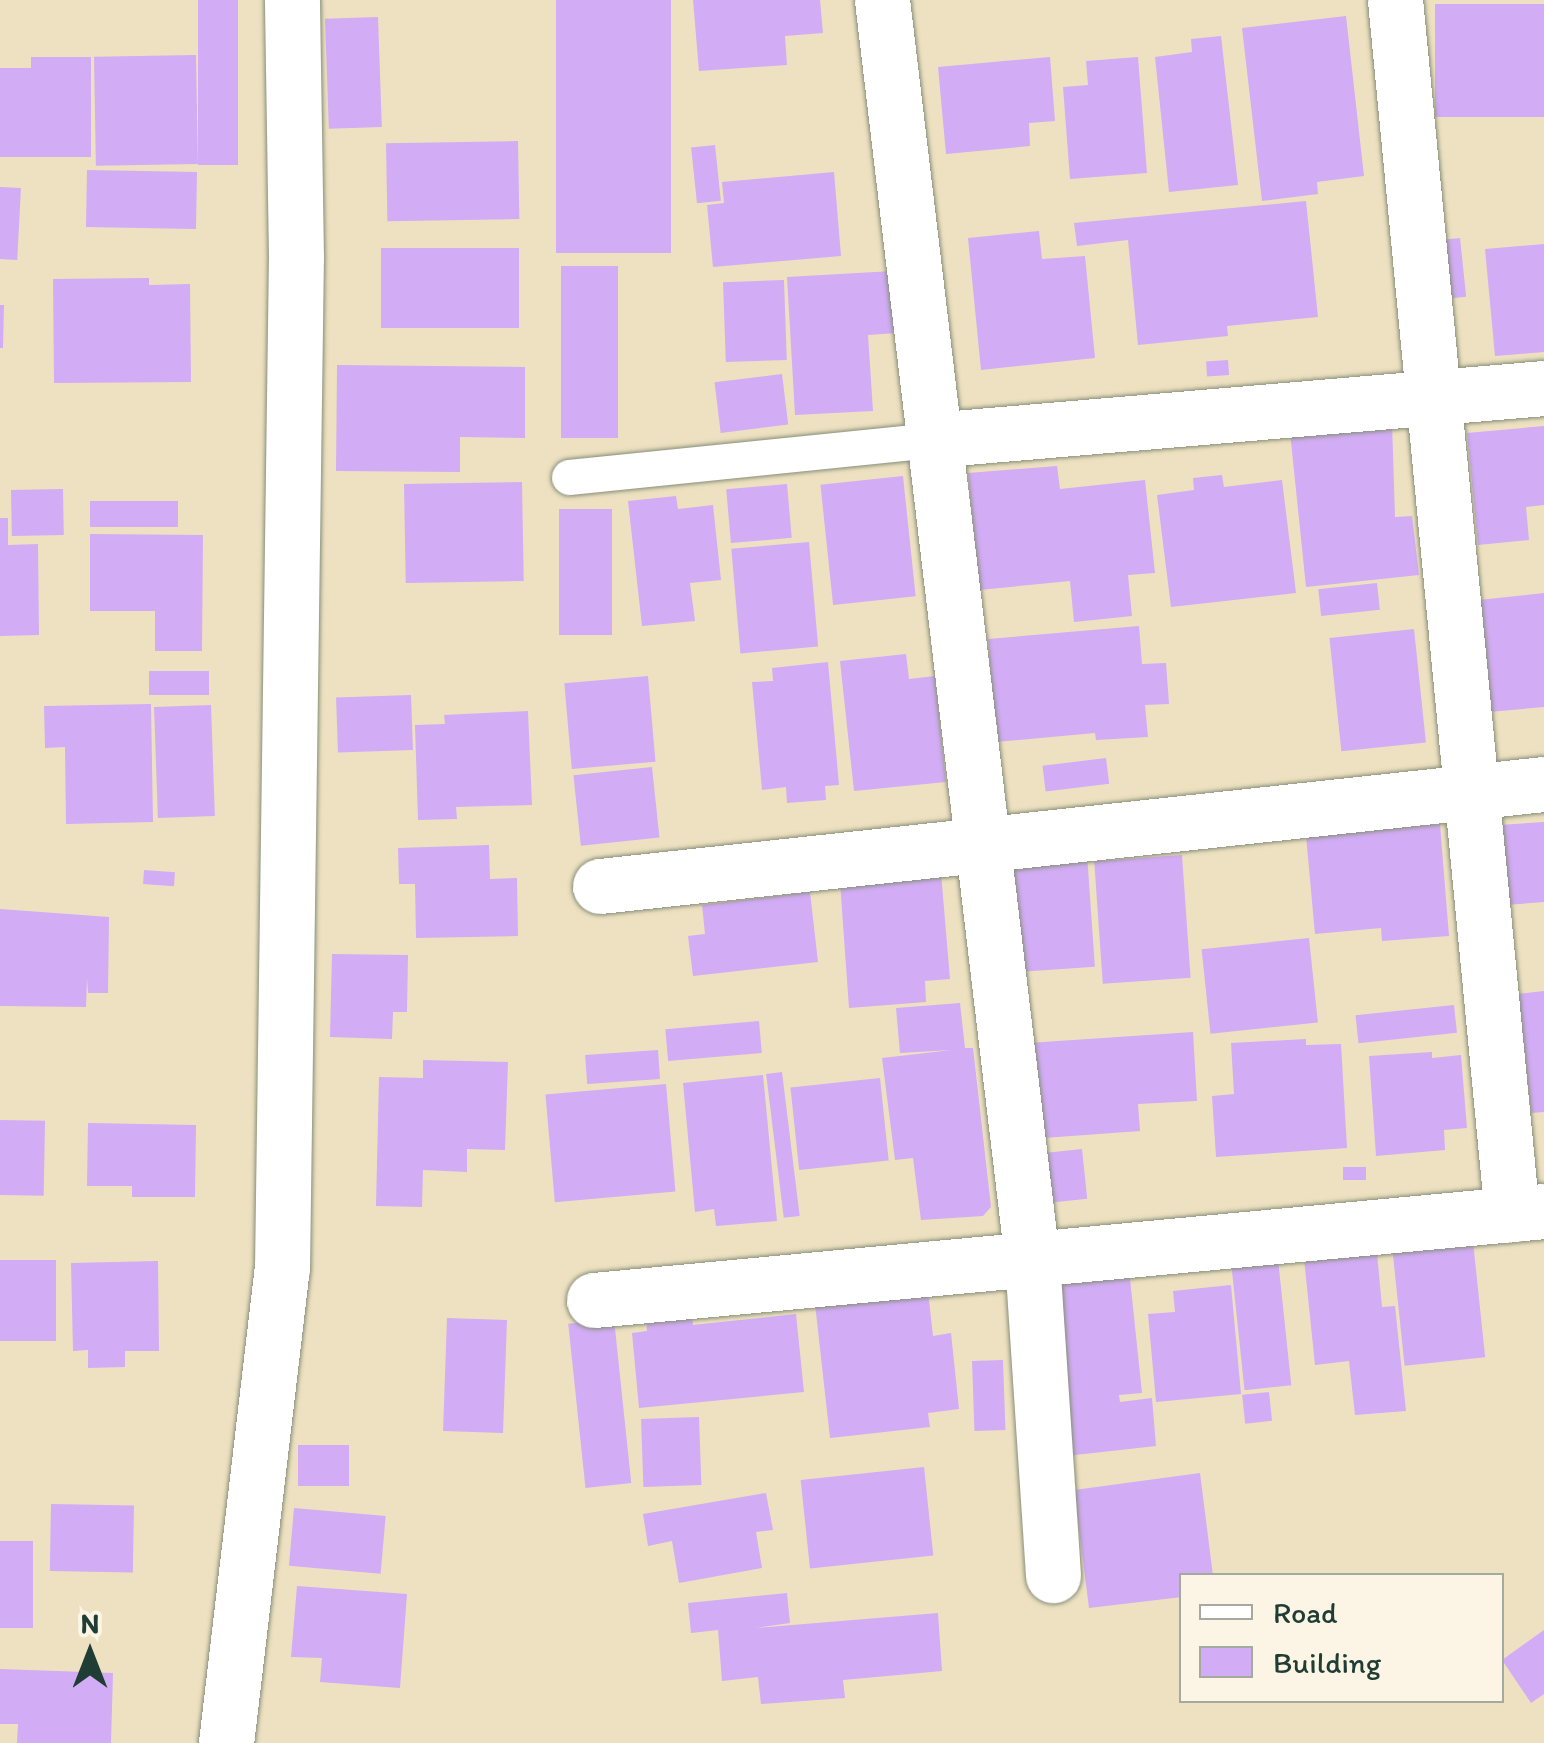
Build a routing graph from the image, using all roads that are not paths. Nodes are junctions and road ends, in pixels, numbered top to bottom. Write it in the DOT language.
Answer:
graph roads {
  1 [pos="292,0"];
  2 [pos="882,0"];
  3 [pos="1395,0"];
  4 [pos="1544,388"];
  5 [pos="1436,400"];
  6 [pos="931,440"];
  7 [pos="569,477"];
  8 [pos="1544,784"];
  9 [pos="1472,793"];
  10 [pos="981,848"];
  11 [pos="600,886"];
  12 [pos="1528,1212"];
  13 [pos="1032,1259"];
  14 [pos="594,1300"];
  15 [pos="1052,1575"];
  16 [pos="226,1743"];
  1 -- 16 [label="street"];
  2 -- 6 [label="street"];
  3 -- 5 [label="street"];
  4 -- 5 [label="street"];
  5 -- 6 [label="street"];
  5 -- 9 [label="street"];
  6 -- 7 [label="lane"];
  6 -- 10 [label="street"];
  8 -- 9 [label="street"];
  9 -- 10 [label="street"];
  9 -- 12 [label="street"];
  10 -- 11 [label="street"];
  10 -- 13 [label="street"];
  12 -- 13 [label="street"];
  13 -- 14 [label="street"];
  13 -- 15 [label="street"];
}
